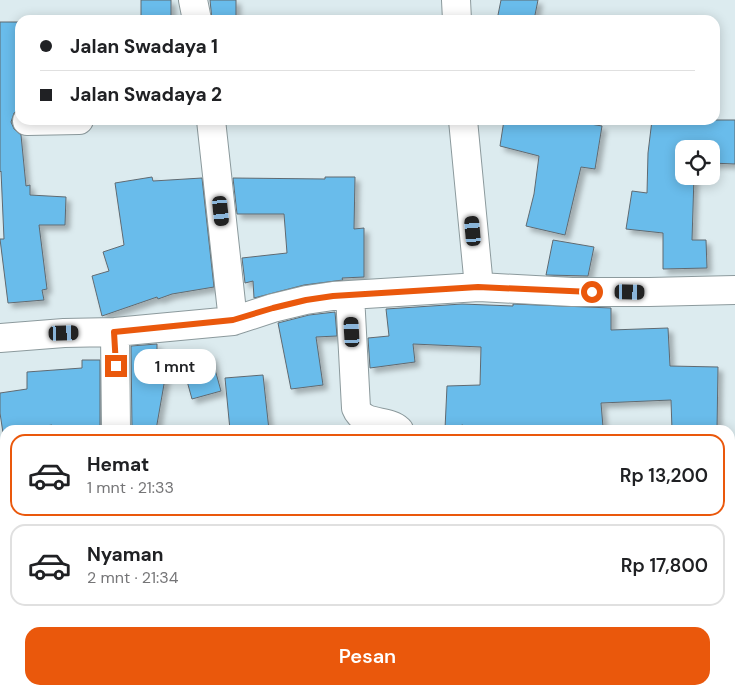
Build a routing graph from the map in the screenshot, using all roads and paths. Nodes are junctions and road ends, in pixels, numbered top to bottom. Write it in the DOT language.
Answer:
graph roads {
  1 [pos="193,0"];
  2 [pos="456,0"];
  3 [pos="195,15"];
  4 [pos="457,15"];
  5 [pos="212,125"];
  6 [pos="463,125"];
  7 [pos="478,287"];
  8 [pos="735,290"];
  9 [pos="350,295"];
  10 [pos="233,320"];
  11 [pos="114,332"];
  12 [pos="0,338"];
  13 [pos="116,425"];
  14 [pos="391,425"];
  1 -- 3 [label="street"];
  2 -- 4 [label="street"];
  5 -- 10 [label="street"];
  6 -- 7 [label="street"];
  7 -- 8 [label="street"];
  7 -- 9 [label="street"];
  9 -- 10 [label="street"];
  9 -- 14 [label="street"];
  10 -- 11 [label="street"];
  11 -- 12 [label="street"];
  11 -- 13 [label="street"];
}
